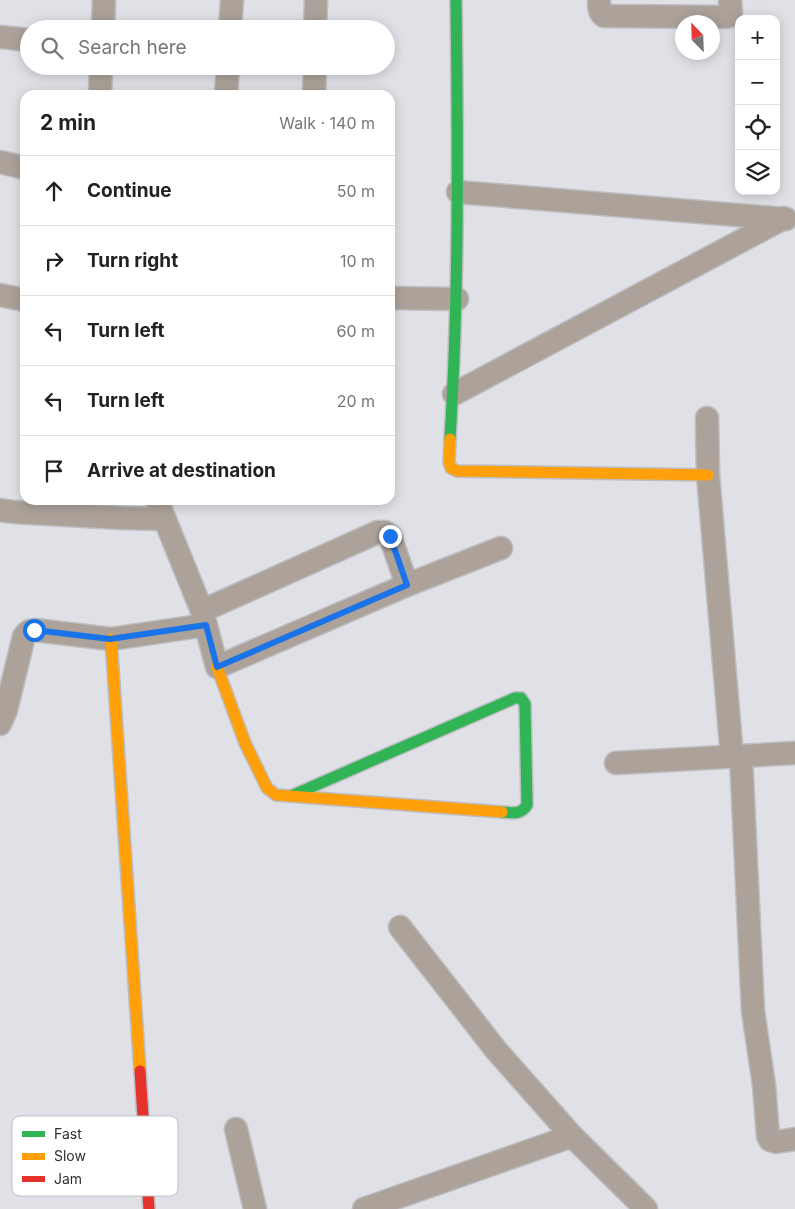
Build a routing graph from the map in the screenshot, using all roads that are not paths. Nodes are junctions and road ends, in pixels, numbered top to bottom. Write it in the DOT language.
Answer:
graph roads {
  1 [pos="104,0"];
  2 [pos="232,0"];
  3 [pos="316,0"];
  4 [pos="456,0"];
  5 [pos="599,0"];
  6 [pos="730,0"];
  7 [pos="103,20"];
  8 [pos="231,20"];
  9 [pos="315,20"];
  10 [pos="0,37"];
  11 [pos="20,39"];
  12 [pos="101,75"];
  13 [pos="227,75"];
  14 [pos="315,75"];
  15 [pos="100,90"];
  16 [pos="226,90"];
  17 [pos="314,90"];
  18 [pos="0,162"];
  19 [pos="20,167"];
  20 [pos="458,192"];
  21 [pos="790,219"];
  22 [pos="0,295"];
  23 [pos="395,298"];
  24 [pos="20,299"];
  25 [pos="457,299"];
  26 [pos="454,394"];
  27 [pos="707,418"];
  28 [pos="708,475"];
  29 [pos="0,510"];
  30 [pos="160,510"];
  31 [pos="501,548"];
  32 [pos="407,585"];
  33 [pos="204,618"];
  34 [pos="110,639"];
  35 [pos="217,667"];
  36 [pos="0,724"];
  37 [pos="795,753"];
  38 [pos="737,757"];
  39 [pos="616,763"];
  40 [pos="291,796"];
  41 [pos="400,927"];
  42 [pos="143,1116"];
  43 [pos="236,1129"];
  44 [pos="572,1136"];
  45 [pos="795,1139"];
  46 [pos="148,1196"];
  47 [pos="149,1209"];
  48 [pos="255,1209"];
  49 [pos="364,1209"];
  50 [pos="646,1209"];
  1 -- 7 [label="street"];
  2 -- 8 [label="street"];
  3 -- 9 [label="street"];
  4 -- 20 [label="street"];
  5 -- 6 [label="street"];
  10 -- 11 [label="street"];
  12 -- 15 [label="street"];
  13 -- 16 [label="street"];
  14 -- 17 [label="street"];
  18 -- 19 [label="street"];
  20 -- 21 [label="street"];
  20 -- 25 [label="street"];
  21 -- 26 [label="street"];
  22 -- 24 [label="street"];
  23 -- 25 [label="street"];
  25 -- 26 [label="street"];
  26 -- 28 [label="street"];
  27 -- 28 [label="street"];
  28 -- 38 [label="street"];
  29 -- 30 [label="street"];
  30 -- 33 [label="street"];
  31 -- 32 [label="street"];
  32 -- 33 [label="street"];
  32 -- 35 [label="street"];
  33 -- 34 [label="street"];
  33 -- 35 [label="street"];
  34 -- 36 [label="street"];
  34 -- 42 [label="street"];
  35 -- 40 [label="street"];
  37 -- 38 [label="street"];
  38 -- 39 [label="street"];
  38 -- 45 [label="street"];
  40 -- 40 [label="street"];
  41 -- 44 [label="street"];
  43 -- 48 [label="street"];
  44 -- 49 [label="street"];
  44 -- 50 [label="street"];
  46 -- 47 [label="street"];
}
